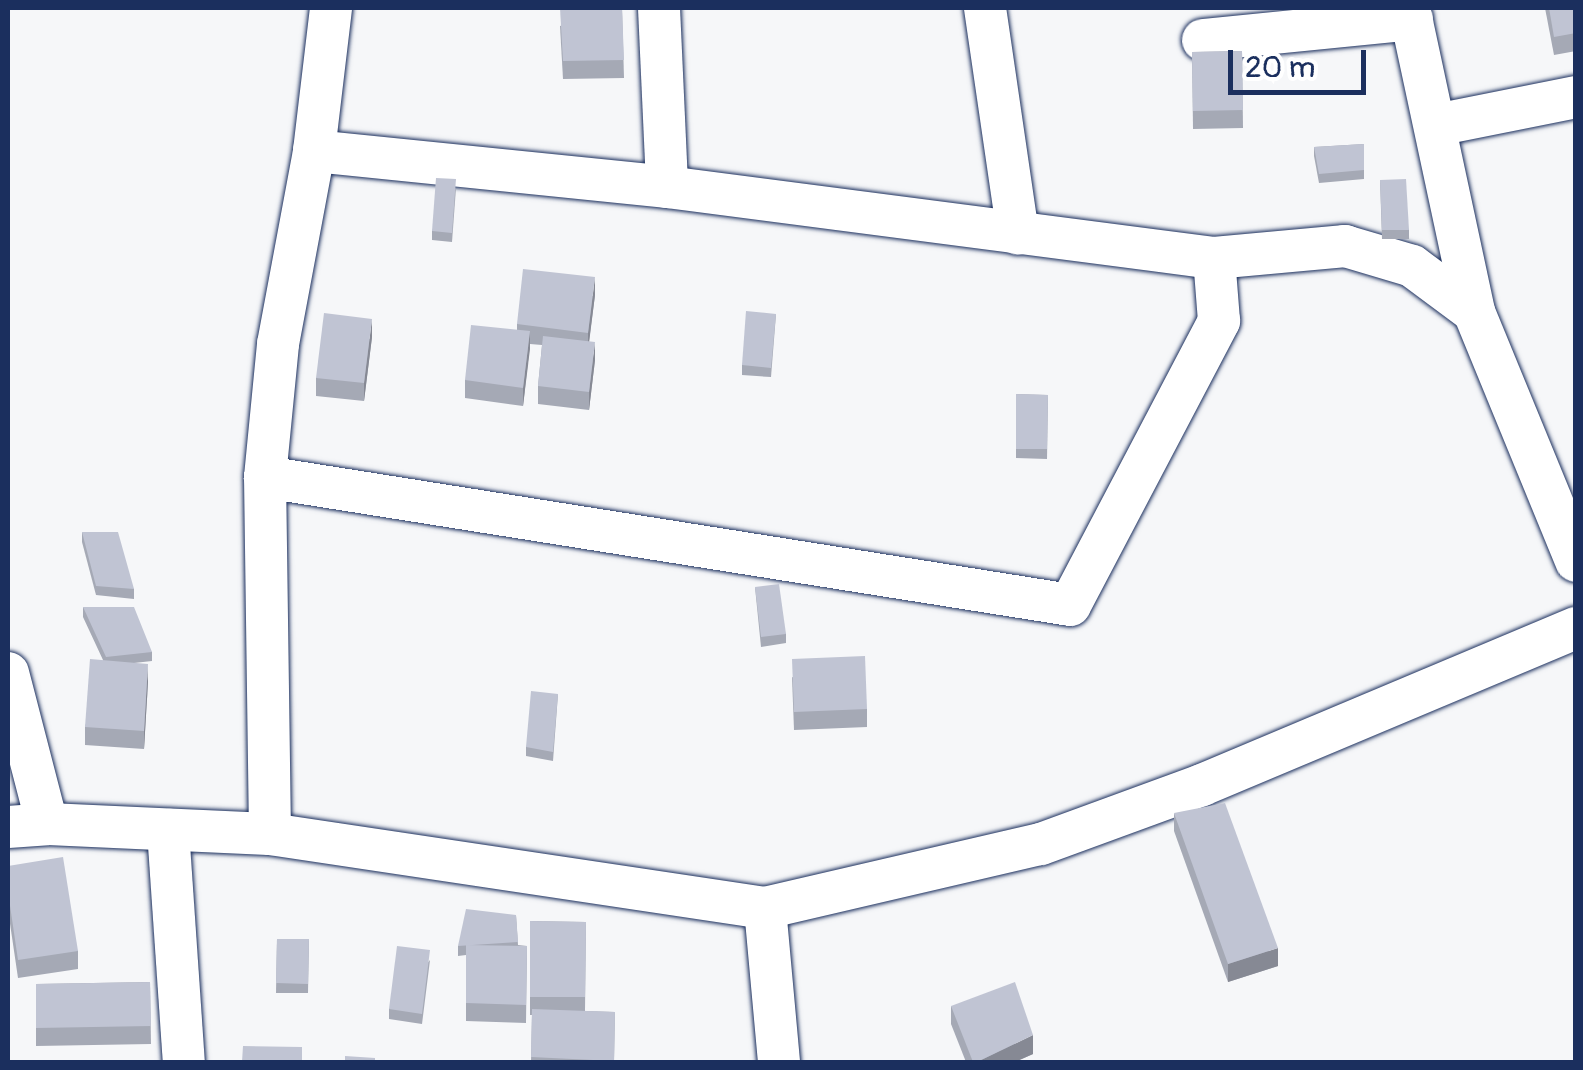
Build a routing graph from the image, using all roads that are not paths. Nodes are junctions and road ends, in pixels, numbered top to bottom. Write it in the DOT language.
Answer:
graph roads {
  1 [pos="331,8"];
  2 [pos="659,8"];
  3 [pos="985,8"];
  4 [pos="1411,14"];
  5 [pos="1203,40"];
  6 [pos="1576,97"];
  7 [pos="1436,125"];
  8 [pos="314,151"];
  9 [pos="667,187"];
  10 [pos="1018,234"];
  11 [pos="1214,258"];
  12 [pos="1474,312"];
  13 [pos="265,477"];
  14 [pos="1576,561"];
  15 [pos="1576,628"];
  16 [pos="8,673"];
  17 [pos="28,826"];
  18 [pos="168,830"];
  19 [pos="270,834"];
  20 [pos="764,908"];
  21 [pos="184,1062"];
  22 [pos="779,1062"];
  1 -- 8 [label="street"];
  2 -- 9 [label="street"];
  3 -- 10 [label="street"];
  4 -- 5 [label="street"];
  4 -- 7 [label="street"];
  6 -- 7 [label="street"];
  7 -- 12 [label="street"];
  8 -- 9 [label="street"];
  8 -- 13 [label="street"];
  9 -- 10 [label="street"];
  10 -- 11 [label="street"];
  11 -- 12 [label="street"];
  11 -- 13 [label="street"];
  12 -- 14 [label="street"];
  13 -- 19 [label="street"];
  15 -- 20 [label="street"];
  16 -- 17 [label="street"];
  17 -- 18 [label="street"];
  18 -- 19 [label="street"];
  18 -- 21 [label="street"];
  19 -- 20 [label="street"];
  20 -- 22 [label="street"];
}
